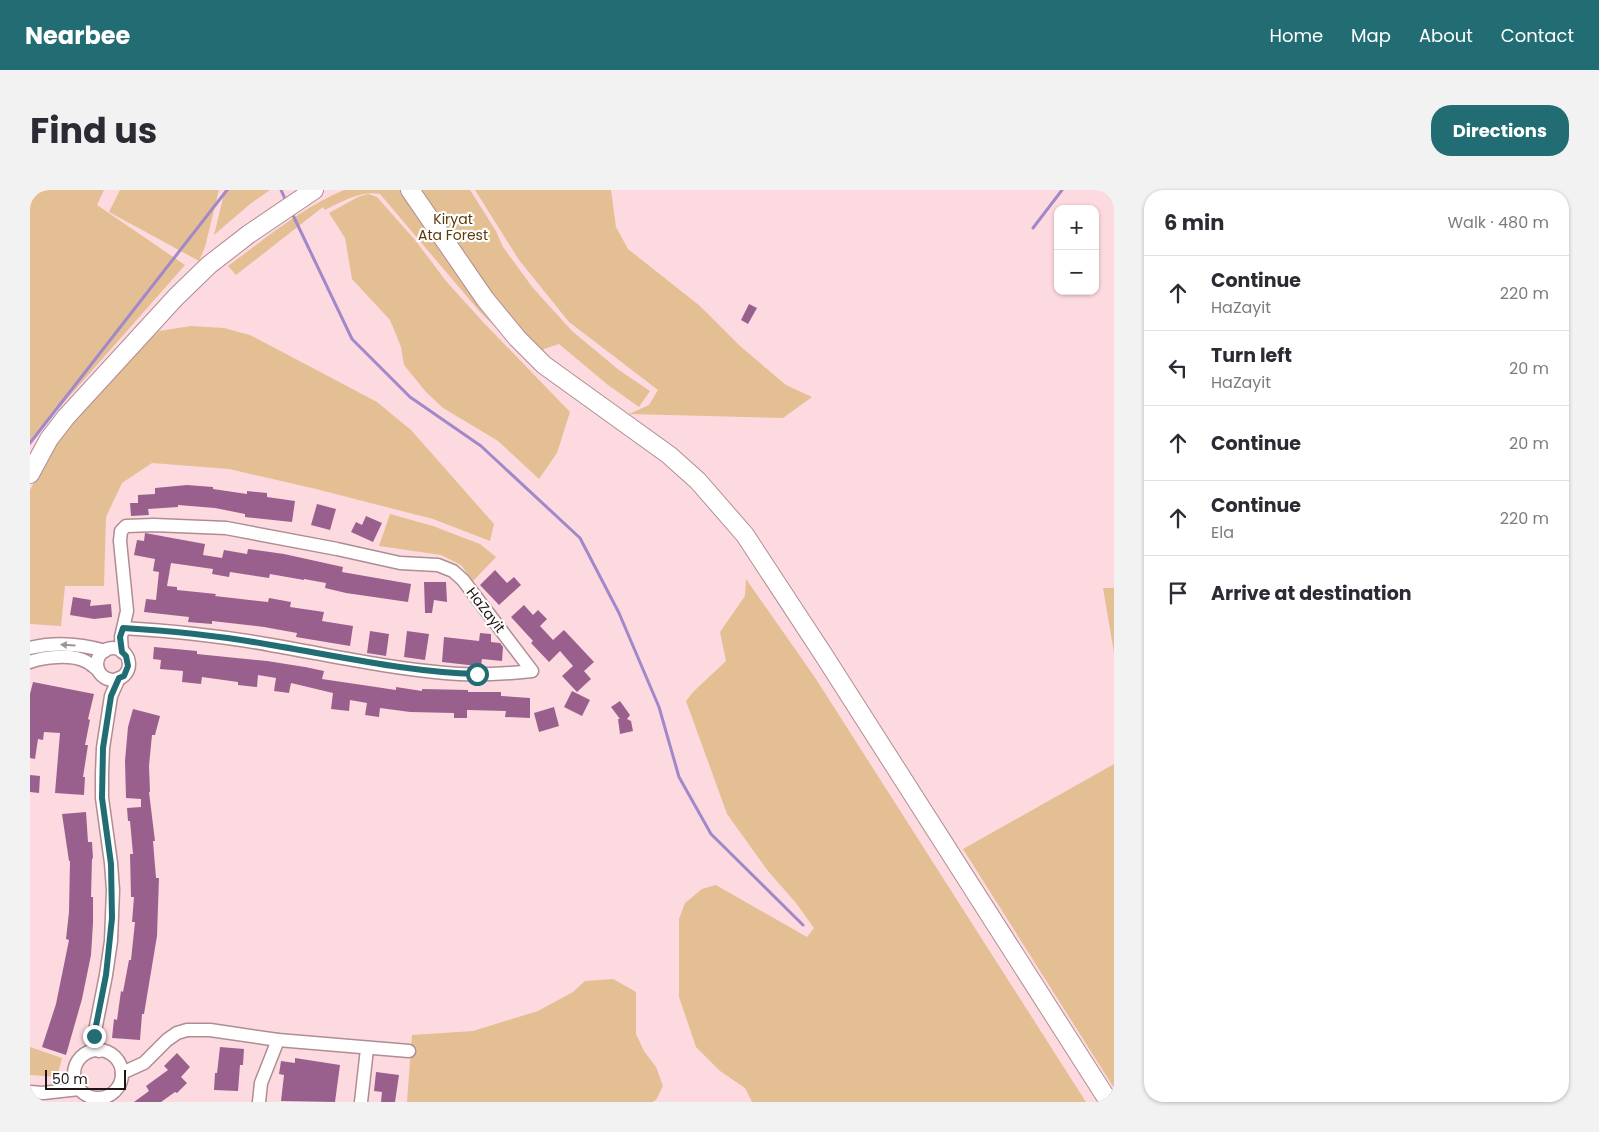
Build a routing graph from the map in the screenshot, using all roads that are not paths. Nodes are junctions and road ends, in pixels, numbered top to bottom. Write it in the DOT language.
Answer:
graph roads {
  1 [pos="314,190"];
  2 [pos="410,190"];
  3 [pos="30,474"];
  4 [pos="123,628"];
  5 [pos="30,648"];
  6 [pos="105,651"];
  7 [pos="122,652"];
  8 [pos="30,662"];
  9 [pos="98,670"];
  10 [pos="119,678"];
  11 [pos="278,1040"];
  12 [pos="367,1048"];
  13 [pos="99,1050"];
  14 [pos="409,1051"];
  15 [pos="122,1073"];
  16 [pos="79,1089"];
  17 [pos="30,1092"];
  18 [pos="109,1099"];
  19 [pos="259,1102"];
  20 [pos="361,1102"];
  21 [pos="1109,1102"];
  1 -- 3 [label="main road"];
  2 -- 21 [label="main road"];
  4 -- 4 [label="street, HaZayit"];
  4 -- 7 [label="street, HaZayit"];
  6 -- 5 [label="street, one-way"];
  6 -- 7 [label="street"];
  6 -- 9 [label="street"];
  7 -- 10 [label="street"];
  8 -- 9 [label="street"];
  9 -- 10 [label="street"];
  10 -- 13 [label="street"];
  11 -- 12 [label="street"];
  11 -- 15 [label="street"];
  11 -- 19 [label="street"];
  12 -- 14 [label="street"];
  12 -- 20 [label="street"];
  13 -- 15 [label="street"];
  13 -- 16 [label="street"];
  15 -- 18 [label="street"];
  16 -- 17 [label="street"];
  16 -- 18 [label="street"];
}
